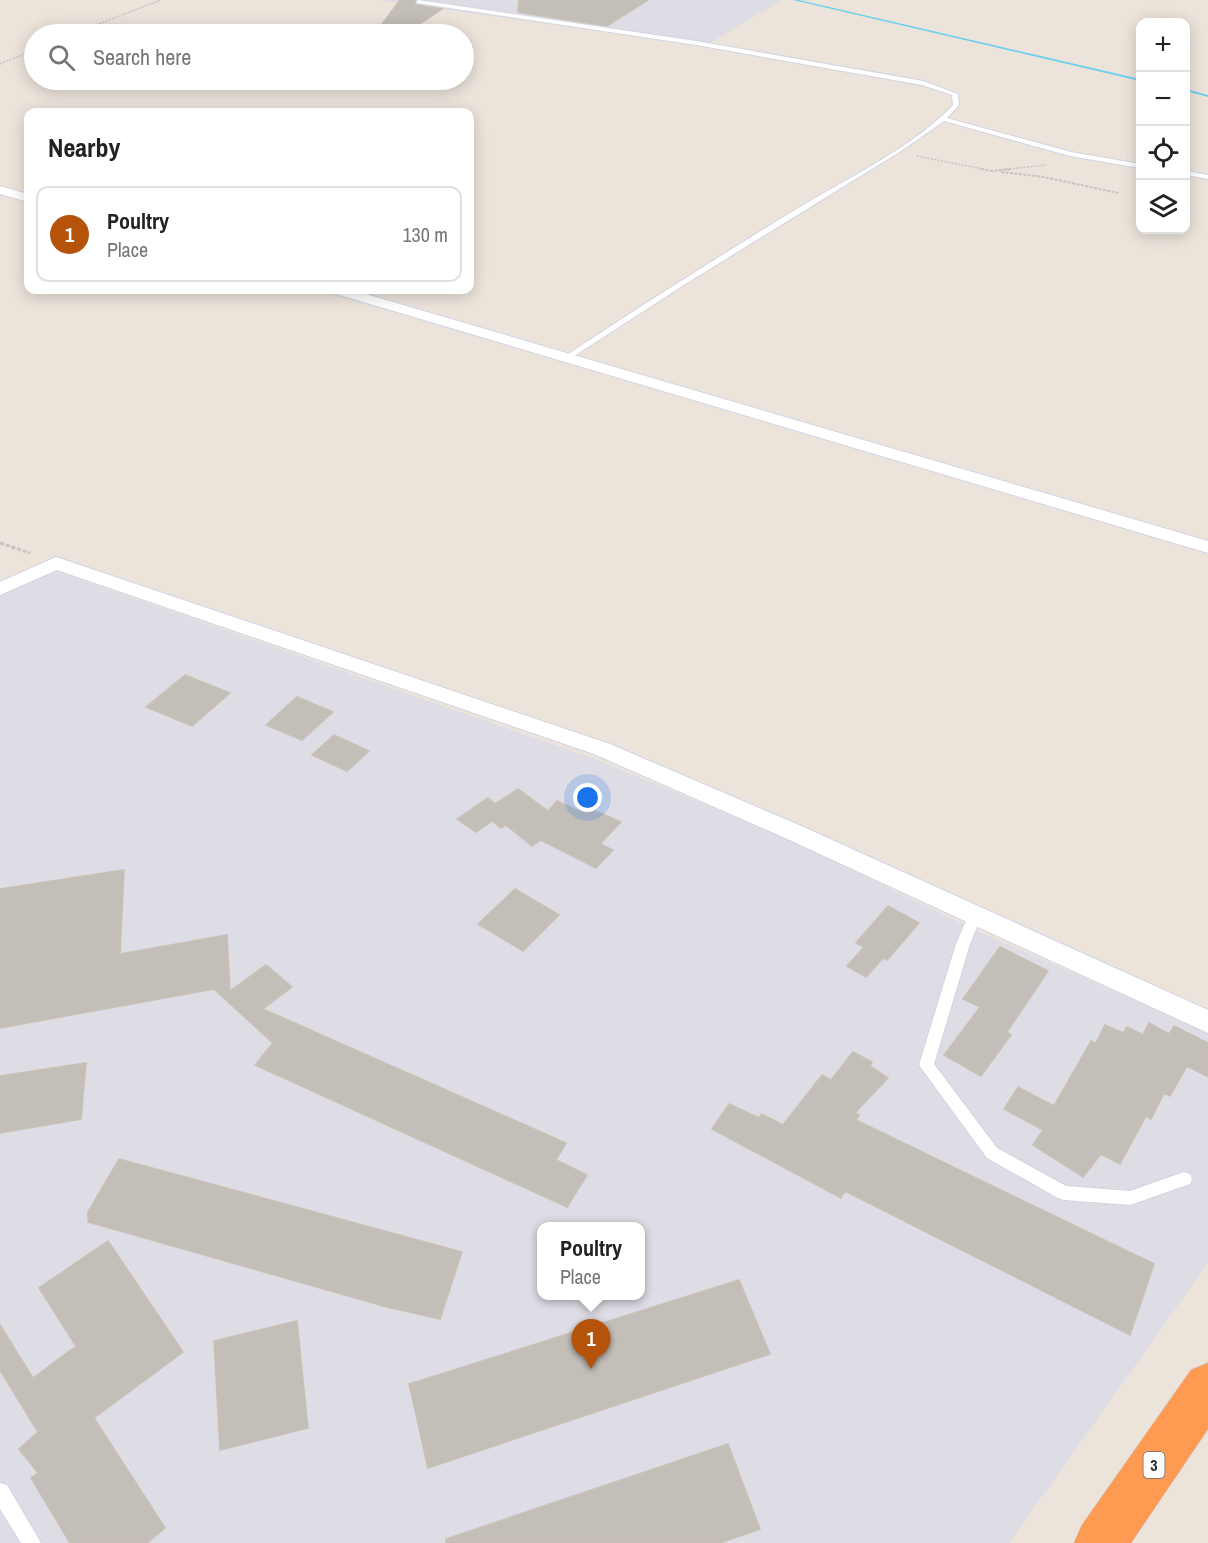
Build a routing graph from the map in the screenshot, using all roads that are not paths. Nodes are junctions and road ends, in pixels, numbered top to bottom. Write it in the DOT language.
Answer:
graph roads {
  1 [pos="418,2"];
  2 [pos="943,119"];
  3 [pos="1136,165"];
  4 [pos="1190,174"];
  5 [pos="1208,177"];
  6 [pos="0,190"];
  7 [pos="24,197"];
  8 [pos="352,294"];
  9 [pos="568,358"];
  10 [pos="1208,547"];
  11 [pos="0,589"];
  12 [pos="975,915"];
  13 [pos="1208,1022"];
  14 [pos="1184,1179"];
  15 [pos="1208,1387"];
  16 [pos="0,1492"];
  17 [pos="32,1543"];
  18 [pos="1100,1543"];
  1 -- 2 [label="lane"];
  2 -- 3 [label="lane"];
  2 -- 9 [label="lane"];
  4 -- 5 [label="lane"];
  6 -- 7 [label="street"];
  8 -- 9 [label="street"];
  9 -- 10 [label="street"];
  11 -- 12 [label="street"];
  12 -- 13 [label="street"];
  12 -- 14 [label="lane"];
  15 -- 18 [label="highway, 3"];
  16 -- 17 [label="lane"];
}
